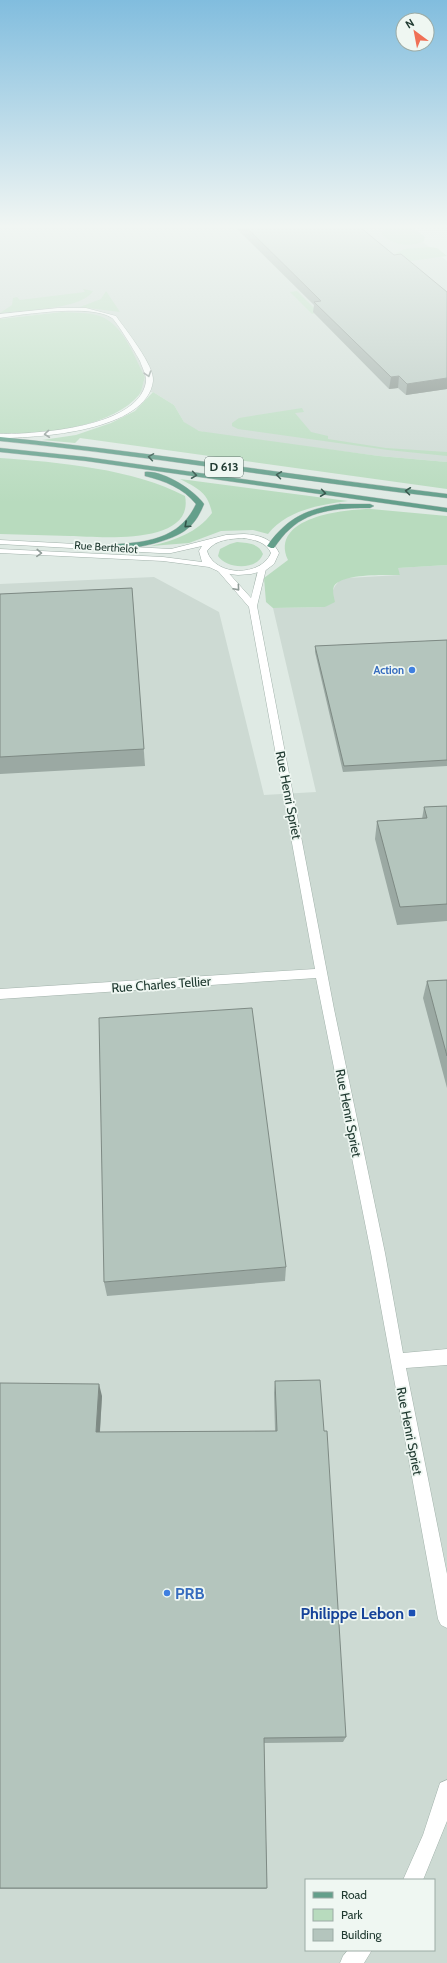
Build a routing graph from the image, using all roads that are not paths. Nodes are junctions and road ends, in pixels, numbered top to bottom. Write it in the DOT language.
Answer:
graph roads {
  1 [pos="116,320"];
  2 [pos="0,436"];
  3 [pos="0,440"];
  4 [pos="0,450"];
  5 [pos="86,459"];
  6 [pos="447,496"];
  7 [pos="417,506"];
  8 [pos="447,510"];
  9 [pos="0,542"];
  10 [pos="211,542"];
  11 [pos="272,546"];
  12 [pos="98,547"];
  13 [pos="0,551"];
  14 [pos="210,565"];
  15 [pos="262,569"];
  16 [pos="222,570"];
  17 [pos="253,606"];
  18 [pos="322,973"];
  19 [pos="0,994"];
  20 [pos="447,1357"];
  21 [pos="397,1361"];
  22 [pos="447,1619"];
  23 [pos="447,1790"];
  24 [pos="413,1879"];
  25 [pos="361,1951"];
  26 [pos="350,1963"];
  1 -- 2 [label="street, one-way"];
  6 -- 3 [label="main road, D 613, one-way"];
  4 -- 5 [label="main road, D 613"];
  5 -- 7 [label="main road, D 613, one-way"];
  5 -- 12 [label="main road, one-way"];
  7 -- 8 [label="main road, D 613"];
  7 -- 11 [label="main road"];
  9 -- 12 [label="street, Rue Berthelot"];
  10 -- 11 [label="street, Rue Berthelot"];
  10 -- 12 [label="street, Rue Berthelot"];
  10 -- 14 [label="street"];
  11 -- 15 [label="street"];
  13 -- 14 [label="street, Rue Berthelot, one-way"];
  14 -- 16 [label="street, Rue Berthelot"];
  15 -- 16 [label="street"];
  15 -- 17 [label="street"];
  16 -- 17 [label="street, one-way"];
  17 -- 18 [label="street, Rue Henri Spriet"];
  18 -- 19 [label="street, Rue Charles Tellier"];
  18 -- 21 [label="street, Rue Henri Spriet"];
  20 -- 21 [label="street"];
  21 -- 22 [label="street, Rue Henri Spriet"];
  23 -- 24 [label="street"];
  25 -- 26 [label="street"];
}
